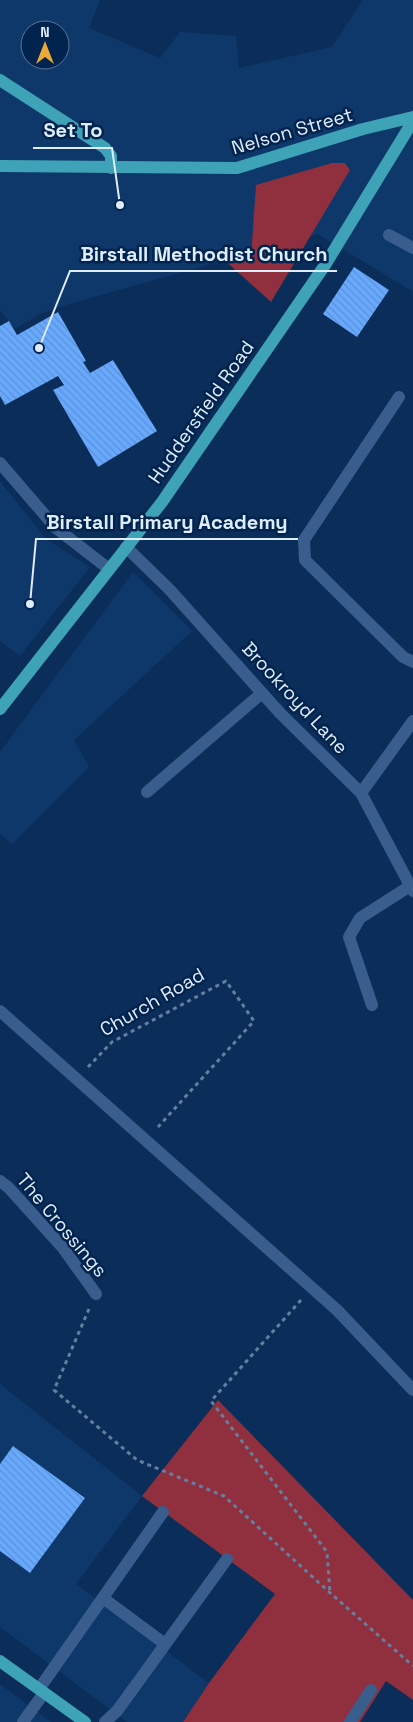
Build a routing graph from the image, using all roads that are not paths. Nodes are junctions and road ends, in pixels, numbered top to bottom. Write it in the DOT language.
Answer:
graph roads {
  1 [pos="0,80"];
  2 [pos="413,117"];
  3 [pos="413,121"];
  4 [pos="0,166"];
  5 [pos="111,168"];
  6 [pos="389,235"];
  7 [pos="413,248"];
  8 [pos="399,397"];
  9 [pos="0,463"];
  10 [pos="126,547"];
  11 [pos="109,569"];
  12 [pos="413,662"];
  13 [pos="262,692"];
  14 [pos="0,709"];
  15 [pos="413,721"];
  16 [pos="147,792"];
  17 [pos="361,793"];
  18 [pos="412,888"];
  19 [pos="372,1005"];
  20 [pos="2,1017"];
  21 [pos="0,1181"];
  22 [pos="96,1294"];
  23 [pos="413,1390"];
  24 [pos="163,1512"];
  25 [pos="226,1558"];
  26 [pos="103,1598"];
  27 [pos="165,1644"];
  28 [pos="0,1661"];
  29 [pos="371,1690"];
  30 [pos="42,1691"];
  31 [pos="23,1722"];
  32 [pos="85,1722"];
  33 [pos="105,1722"];
  34 [pos="350,1722"];
  1 -- 5 [label="main road"];
  2 -- 5 [label="main road, Nelson Street"];
  3 -- 10 [label="main road, Huddersfield Road"];
  4 -- 5 [label="main road, Nelson Street"];
  6 -- 7 [label="street"];
  8 -- 12 [label="street"];
  9 -- 11 [label="street"];
  10 -- 11 [label="main road, Huddersfield Road"];
  10 -- 13 [label="street, Brookroyd Lane"];
  11 -- 14 [label="main road, Huddersfield Road"];
  13 -- 16 [label="street"];
  13 -- 17 [label="street, Brookroyd Lane"];
  15 -- 17 [label="street"];
  17 -- 18 [label="street, Brookroyd Lane"];
  18 -- 19 [label="street"];
  20 -- 23 [label="street"];
  21 -- 22 [label="street, The Crossings"];
  24 -- 26 [label="street"];
  25 -- 27 [label="street"];
  26 -- 27 [label="street"];
  26 -- 30 [label="street"];
  27 -- 33 [label="street"];
  28 -- 30 [label="main road"];
  29 -- 34 [label="street"];
  30 -- 31 [label="street"];
  30 -- 32 [label="main road"];
}
